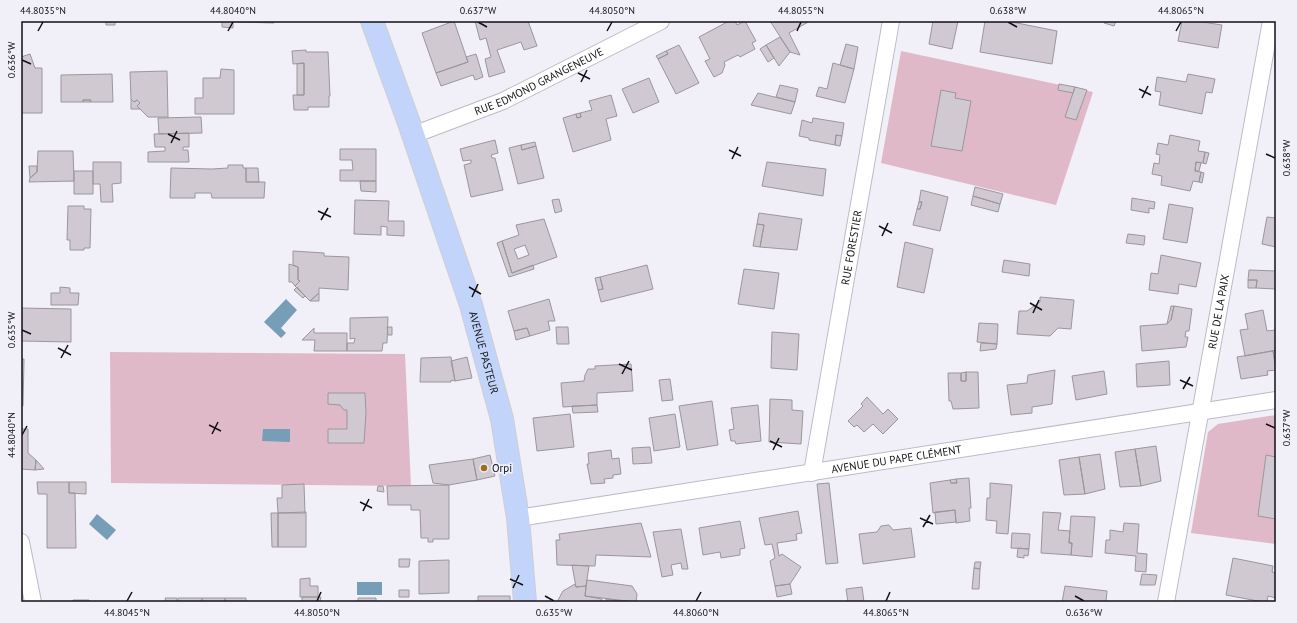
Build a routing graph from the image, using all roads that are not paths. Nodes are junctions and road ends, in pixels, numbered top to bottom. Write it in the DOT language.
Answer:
graph roads {
  1 [pos="372,21"];
  2 [pos="661,21"];
  3 [pos="891,21"];
  4 [pos="1271,21"];
  5 [pos="413,135"];
  6 [pos="1276,400"];
  7 [pos="1201,412"];
  8 [pos="812,473"];
  9 [pos="518,518"];
  10 [pos="21,542"];
  11 [pos="33,602"];
  12 [pos="524,602"];
  13 [pos="1166,602"];
  1 -- 5 [label="main road, AVENUE PASTEUR"];
  2 -- 5 [label="street, RUE EDMOND GRANGENEUVE"];
  3 -- 8 [label="street, RUE FORESTIER"];
  4 -- 7 [label="street, RUE DE LA PAIX"];
  5 -- 9 [label="main road, AVENUE PASTEUR"];
  6 -- 7 [label="street, AVENUE DU PAPE CLÉMENT"];
  7 -- 8 [label="street, AVENUE DU PAPE CLÉMENT"];
  7 -- 13 [label="street, RUE DE LA PAIX"];
  8 -- 9 [label="street, AVENUE DU PAPE CLÉMENT"];
  9 -- 12 [label="main road, AVENUE PASTEUR"];
  10 -- 11 [label="street"];
}
